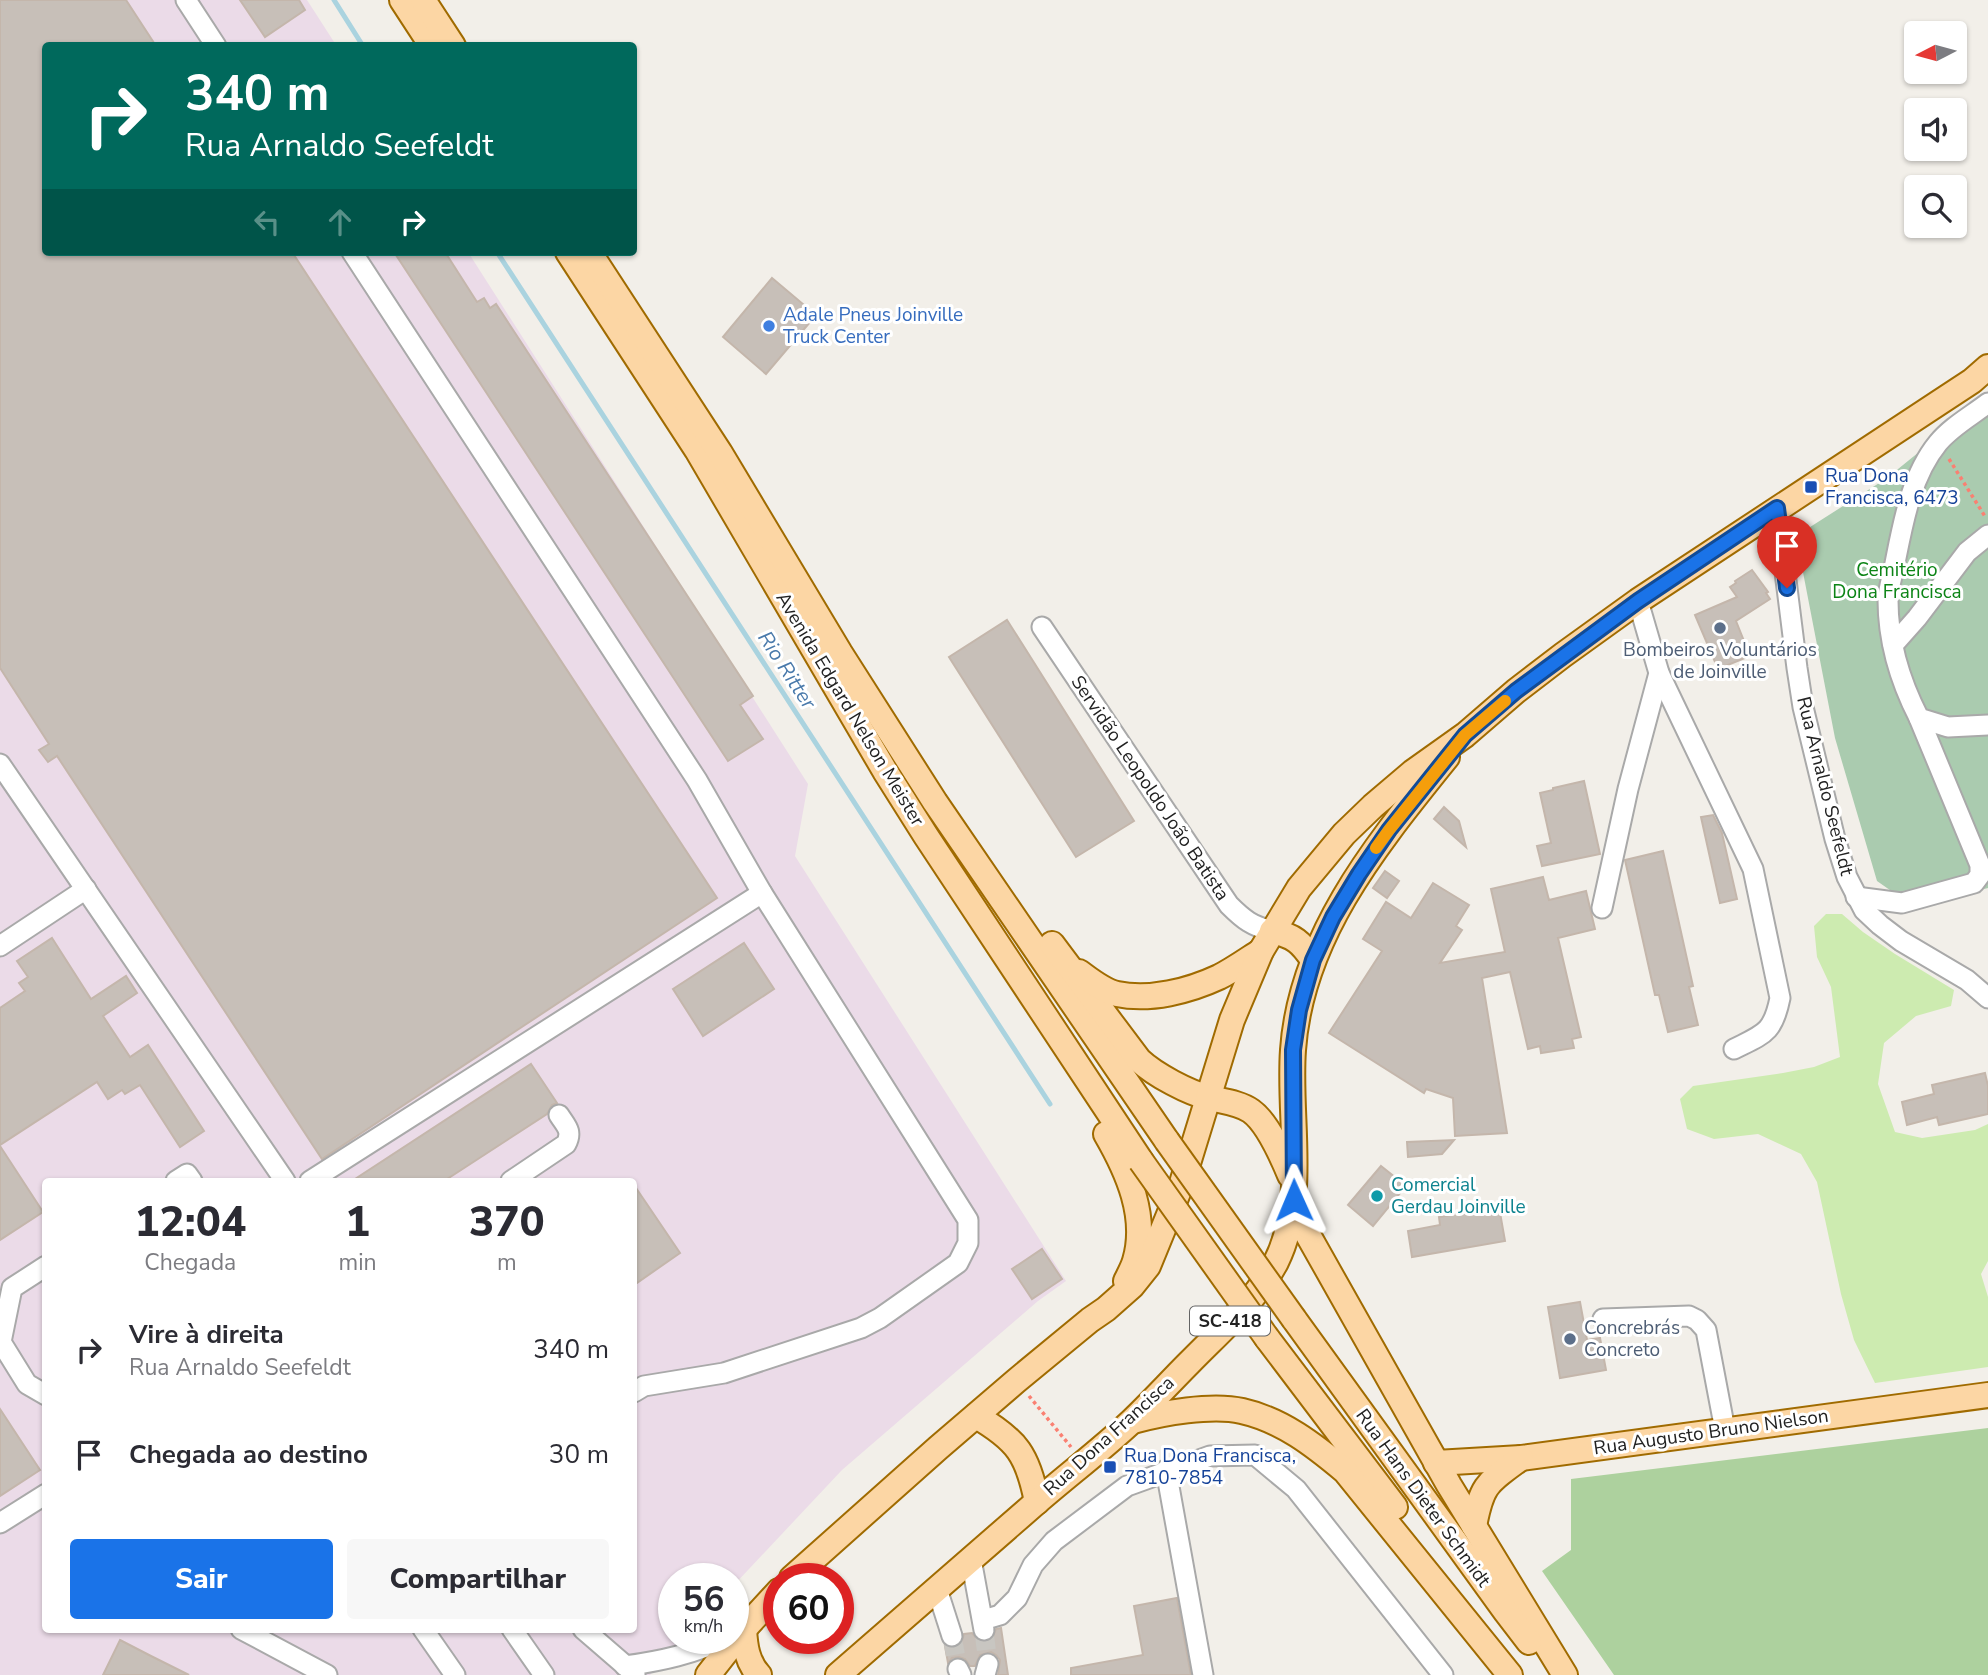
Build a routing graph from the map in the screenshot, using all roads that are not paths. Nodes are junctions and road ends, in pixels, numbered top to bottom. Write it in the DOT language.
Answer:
graph roads {
  1 [pos="186,0"];
  2 [pos="402,0"];
  3 [pos="423,0"];
  4 [pos="213,42"];
  5 [pos="429,42"];
  6 [pos="450,42"];
  7 [pos="355,256"];
  8 [pos="571,256"];
  9 [pos="592,256"];
  10 [pos="1988,367"];
  11 [pos="1988,403"];
  12 [pos="1777,508"];
  13 [pos="1988,535"];
  14 [pos="772,538"];
  15 [pos="1638,601"];
  16 [pos="1042,627"];
  17 [pos="1893,645"];
  18 [pos="815,652"];
  19 [pos="1659,673"];
  20 [pos="1919,718"];
  21 [pos="1988,725"];
  22 [pos="1465,735"];
  23 [pos="0,764"];
  24 [pos="86,889"];
  25 [pos="1988,892"];
  26 [pos="762,893"];
  27 [pos="1856,897"];
  28 [pos="1902,903"];
  29 [pos="1602,908"];
  30 [pos="1267,941"];
  31 [pos="0,946"];
  32 [pos="1060,956"];
  33 [pos="1313,960"];
  34 [pos="1988,998"];
  35 [pos="1734,1049"];
  36 [pos="1208,1098"];
  37 [pos="559,1115"];
  38 [pos="283,1178"];
  39 [pos="315,1178"];
  40 [pos="515,1178"];
  41 [pos="1294,1191"];
  42 [pos="42,1269"];
  43 [pos="1119,1297"];
  44 [pos="1294,1319"];
  45 [pos="1603,1319"];
  46 [pos="1267,1338"];
  47 [pos="637,1383"];
  48 [pos="42,1393"];
  49 [pos="1988,1395"];
  50 [pos="976,1416"];
  51 [pos="1132,1421"];
  52 [pos="1725,1430"];
  53 [pos="1521,1458"];
  54 [pos="1436,1463"];
  55 [pos="1166,1470"];
  56 [pos="42,1497"];
  57 [pos="1037,1502"];
  58 [pos="0,1523"];
  59 [pos="1474,1526"];
  60 [pos="971,1559"];
  61 [pos="809,1563"];
  62 [pos="937,1589"];
  63 [pos="763,1606"];
  64 [pos="749,1620"];
  65 [pos="248,1633"];
  66 [pos="426,1633"];
  67 [pos="515,1633"];
  68 [pos="588,1633"];
  69 [pos="952,1636"];
  70 [pos="686,1654"];
  71 [pos="721,1654"];
  72 [pos="747,1654"];
  73 [pos="631,1671"];
  74 [pos="327,1675"];
  75 [pos="455,1675"];
  76 [pos="544,1675"];
  77 [pos="708,1675"];
  78 [pos="759,1675"];
  79 [pos="838,1675"];
  80 [pos="1203,1675"];
  81 [pos="1443,1675"];
  82 [pos="1510,1675"];
  83 [pos="1516,1675"];
  84 [pos="1556,1675"];
  85 [pos="1565,1675"];
  1 -- 4 [label="street"];
  2 -- 5 [label="main road"];
  3 -- 6 [label="main road"];
  7 -- 26 [label="street"];
  8 -- 18 [label="main road, Avenida Edgard Nelson Meister"];
  9 -- 14 [label="main road, Avenida Edgard Nelson Meister"];
  10 -- 12 [label="main road, Rua Dona Francisca"];
  11 -- 17 [label="street"];
  12 -- 15 [label="main road, Rua Dona Francisca"];
  12 -- 27 [label="street, Rua Arnaldo Seefeldt"];
  13 -- 17 [label="street"];
  14 -- 32 [label="main road"];
  14 -- 44 [label="main road, Avenida Edgard Nelson Meister, bridge"];
  15 -- 19 [label="street"];
  15 -- 22 [label="main road, Rua Dona Francisca"];
  16 -- 30 [label="street, Servidão Leopoldo João Batista"];
  17 -- 20 [label="street"];
  18 -- 43 [label="main road"];
  18 -- 46 [label="main road, Avenida Edgard Nelson Meister, bridge"];
  19 -- 29 [label="street"];
  19 -- 35 [label="street"];
  20 -- 21 [label="street"];
  20 -- 28 [label="street"];
  22 -- 30 [label="main road, Rua Dona Francisca"];
  22 -- 33 [label="main road, Rua Dona Francisca"];
  23 -- 24 [label="street"];
  24 -- 31 [label="street"];
  24 -- 38 [label="street"];
  25 -- 28 [label="street"];
  26 -- 39 [label="street"];
  26 -- 47 [label="street"];
  27 -- 28 [label="street"];
  27 -- 34 [label="street, Rua Arnaldo Seefeldt"];
  30 -- 32 [label="main road"];
  30 -- 33 [label="main road"];
  30 -- 36 [label="main road, Rua Dona Francisca"];
  32 -- 36 [label="main road"];
  33 -- 41 [label="main road, Rua Dona Francisca"];
  36 -- 41 [label="main road"];
  36 -- 43 [label="main road, Rua Dona Francisca"];
  37 -- 40 [label="street"];
  41 -- 51 [label="main road, Rua Dona Francisca / SC-418"];
  41 -- 54 [label="main road"];
  42 -- 48 [label="street"];
  43 -- 50 [label="main road, Rua Dona Francisca"];
  44 -- 84 [label="main road, Rua Hans Dieter Schmidt"];
  45 -- 52 [label="street"];
  46 -- 83 [label="main road, Rua Hans Dieter Schmidt"];
  49 -- 52 [label="main road, Rua Augusto Bruno Nielson"];
  50 -- 57 [label="main road"];
  50 -- 61 [label="main road, Rua Dona Francisca"];
  51 -- 57 [label="main road, Rua Dona Francisca / SC-418"];
  51 -- 82 [label="main road"];
  52 -- 53 [label="main road, Rua Augusto Bruno Nielson"];
  53 -- 54 [label="main road"];
  53 -- 59 [label="main road, Rua Augusto Bruno Nielson"];
  54 -- 59 [label="main road"];
  55 -- 60 [label="street"];
  55 -- 80 [label="street"];
  55 -- 81 [label="street"];
  56 -- 58 [label="street"];
  57 -- 60 [label="main road, Rua Dona Francisca / SC-418"];
  59 -- 85 [label="main road"];
  60 -- 62 [label="main road, Rua Dona Francisca / SC-418"];
  62 -- 69 [label="street"];
  62 -- 79 [label="main road, Rua Dona Francisca / SC-418"];
  63 -- 64 [label="main road"];
  65 -- 74 [label="street"];
  66 -- 75 [label="street"];
  67 -- 76 [label="street"];
  68 -- 73 [label="street"];
  70 -- 73 [label="street"];
  71 -- 77 [label="main road"];
  72 -- 78 [label="main road"];
}
